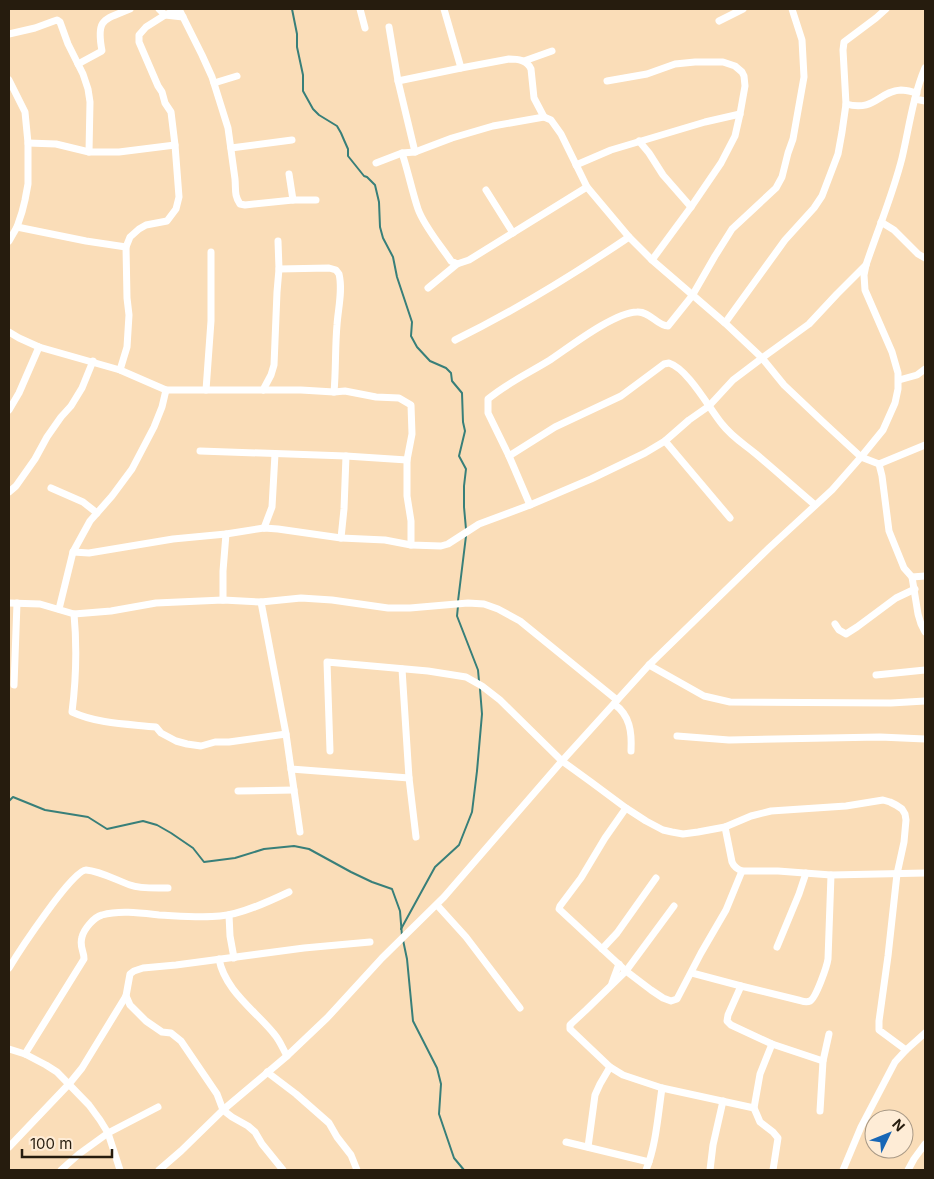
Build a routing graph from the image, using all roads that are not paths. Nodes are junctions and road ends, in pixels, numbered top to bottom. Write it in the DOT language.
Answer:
graph roads {
  1 [pos="130,9"];
  2 [pos="159,9"];
  3 [pos="360,9"];
  4 [pos="444,9"];
  5 [pos="743,9"];
  6 [pos="792,9"];
  7 [pos="886,9"];
  8 [pos="165,15"];
  9 [pos="718,21"];
  10 [pos="365,28"];
  11 [pos="389,28"];
  12 [pos="9,34"];
  13 [pos="552,51"];
  14 [pos="524,61"];
  15 [pos="78,64"];
  16 [pos="461,68"];
  17 [pos="925,68"];
  18 [pos="237,76"];
  19 [pos="9,80"];
  20 [pos="398,81"];
  21 [pos="607,81"];
  22 [pos="214,83"];
  23 [pos="916,96"];
  24 [pos="925,101"];
  25 [pos="846,104"];
  26 [pos="740,114"];
  27 [pos="544,117"];
  28 [pos="292,140"];
  29 [pos="639,141"];
  30 [pos="28,143"];
  31 [pos="175,145"];
  32 [pos="231,148"];
  33 [pos="89,152"];
  34 [pos="415,152"];
  35 [pos="402,153"];
  36 [pos="376,163"];
  37 [pos="576,165"];
  38 [pos="289,174"];
  39 [pos="587,187"];
  40 [pos="486,190"];
  41 [pos="293,200"];
  42 [pos="316,200"];
  43 [pos="691,207"];
  44 [pos="881,222"];
  45 [pos="17,227"];
  46 [pos="513,233"];
  47 [pos="630,237"];
  48 [pos="278,240"];
  49 [pos="9,241"];
  50 [pos="126,247"];
  51 [pos="211,252"];
  52 [pos="925,258"];
  53 [pos="652,260"];
  54 [pos="456,264"];
  55 [pos="866,265"];
  56 [pos="279,269"];
  57 [pos="428,288"];
  58 [pos="692,296"];
  59 [pos="725,324"];
  60 [pos="9,332"];
  61 [pos="455,340"];
  62 [pos="38,347"];
  63 [pos="762,358"];
  64 [pos="93,362"];
  65 [pos="925,369"];
  66 [pos="120,370"];
  67 [pos="899,380"];
  68 [pos="166,390"];
  69 [pos="206,390"];
  70 [pos="263,390"];
  71 [pos="334,392"];
  72 [pos="709,406"];
  73 [pos="9,410"];
  74 [pos="665,441"];
  75 [pos="924,448"];
  76 [pos="200,451"];
  77 [pos="275,454"];
  78 [pos="346,456"];
  79 [pos="509,456"];
  80 [pos="862,457"];
  81 [pos="407,460"];
  82 [pos="879,464"];
  83 [pos="51,488"];
  84 [pos="9,492"];
  85 [pos="530,505"];
  86 [pos="815,505"];
  87 [pos="97,513"];
  88 [pos="730,518"];
  89 [pos="264,528"];
  90 [pos="226,534"];
  91 [pos="340,538"];
  92 [pos="411,545"];
  93 [pos="73,552"];
  94 [pos="925,576"];
  95 [pos="912,577"];
  96 [pos="915,589"];
  97 [pos="223,600"];
  98 [pos="261,602"];
  99 [pos="9,603"];
  100 [pos="17,603"];
  101 [pos="59,609"];
  102 [pos="74,614"];
  103 [pos="835,624"];
  104 [pos="925,632"];
  105 [pos="649,665"];
  106 [pos="402,669"];
  107 [pos="925,670"];
  108 [pos="876,675"];
  109 [pos="14,685"];
  110 [pos="925,701"];
  111 [pos="615,702"];
  112 [pos="286,734"];
  113 [pos="677,736"];
  114 [pos="925,739"];
  115 [pos="330,750"];
  116 [pos="631,751"];
  117 [pos="562,761"];
  118 [pos="292,769"];
  119 [pos="409,778"];
  120 [pos="294,790"];
  121 [pos="238,791"];
  122 [pos="626,808"];
  123 [pos="724,827"];
  124 [pos="300,832"];
  125 [pos="416,837"];
  126 [pos="742,871"];
  127 [pos="806,873"];
  128 [pos="925,873"];
  129 [pos="897,874"];
  130 [pos="831,875"];
  131 [pos="656,878"];
  132 [pos="168,888"];
  133 [pos="288,892"];
  134 [pos="437,905"];
  135 [pos="674,906"];
  136 [pos="229,915"];
  137 [pos="370,942"];
  138 [pos="602,948"];
  139 [pos="777,948"];
  140 [pos="234,958"];
  141 [pos="219,960"];
  142 [pos="619,964"];
  143 [pos="9,968"];
  144 [pos="626,971"];
  145 [pos="692,972"];
  146 [pos="611,986"];
  147 [pos="742,986"];
  148 [pos="126,996"];
  149 [pos="520,1008"];
  150 [pos="925,1033"];
  151 [pos="829,1034"];
  152 [pos="772,1044"];
  153 [pos="9,1049"];
  154 [pos="906,1050"];
  155 [pos="25,1054"];
  156 [pos="287,1056"];
  157 [pos="824,1061"];
  158 [pos="610,1067"];
  159 [pos="268,1072"];
  160 [pos="69,1084"];
  161 [pos="662,1088"];
  162 [pos="723,1101"];
  163 [pos="158,1107"];
  164 [pos="754,1108"];
  165 [pos="223,1110"];
  166 [pos="820,1111"];
  167 [pos="108,1133"];
  168 [pos="566,1142"];
  169 [pos="925,1144"];
  170 [pos="9,1147"];
  171 [pos="588,1147"];
  172 [pos="649,1162"];
  173 [pos="61,1170"];
  174 [pos="120,1170"];
  175 [pos="158,1170"];
  176 [pos="283,1170"];
  177 [pos="357,1170"];
  178 [pos="646,1170"];
  179 [pos="710,1170"];
  180 [pos="773,1170"];
  181 [pos="843,1170"];
  182 [pos="908,1170"];
  1 -- 15 [label="street"];
  2 -- 8 [label="street"];
  3 -- 10 [label="street"];
  4 -- 16 [label="street"];
  5 -- 9 [label="street"];
  6 -- 58 [label="street"];
  7 -- 25 [label="street"];
  8 -- 22 [label="street"];
  8 -- 31 [label="street"];
  11 -- 20 [label="street"];
  12 -- 15 [label="street"];
  13 -- 14 [label="street"];
  14 -- 16 [label="street"];
  14 -- 27 [label="street"];
  15 -- 33 [label="street"];
  16 -- 20 [label="street"];
  17 -- 23 [label="street"];
  18 -- 22 [label="street"];
  19 -- 30 [label="street"];
  20 -- 34 [label="street"];
  21 -- 26 [label="street"];
  22 -- 32 [label="street"];
  23 -- 24 [label="street"];
  23 -- 25 [label="street"];
  23 -- 44 [label="street"];
  25 -- 59 [label="street"];
  26 -- 29 [label="street"];
  26 -- 43 [label="street"];
  27 -- 34 [label="street"];
  27 -- 37 [label="street"];
  28 -- 32 [label="street"];
  29 -- 37 [label="street"];
  29 -- 43 [label="street"];
  30 -- 33 [label="street"];
  30 -- 45 [label="street"];
  31 -- 33 [label="street"];
  31 -- 50 [label="street"];
  32 -- 41 [label="street"];
  34 -- 35 [label="street"];
  35 -- 36 [label="street"];
  35 -- 54 [label="street"];
  37 -- 39 [label="street"];
  38 -- 41 [label="street"];
  39 -- 46 [label="street"];
  39 -- 47 [label="street"];
  40 -- 46 [label="street"];
  41 -- 42 [label="street"];
  43 -- 53 [label="street"];
  44 -- 52 [label="street"];
  44 -- 55 [label="street"];
  45 -- 49 [label="street"];
  45 -- 50 [label="street"];
  46 -- 54 [label="street"];
  47 -- 53 [label="street"];
  47 -- 61 [label="street"];
  48 -- 56 [label="street"];
  50 -- 66 [label="street"];
  51 -- 69 [label="street"];
  53 -- 58 [label="street"];
  54 -- 57 [label="street"];
  55 -- 63 [label="street"];
  55 -- 67 [label="street"];
  56 -- 70 [label="street"];
  56 -- 71 [label="street"];
  58 -- 59 [label="street"];
  58 -- 79 [label="street"];
  59 -- 63 [label="street"];
  60 -- 62 [label="street"];
  62 -- 64 [label="street"];
  62 -- 73 [label="street"];
  63 -- 72 [label="street"];
  63 -- 80 [label="street"];
  64 -- 66 [label="street"];
  64 -- 84 [label="street"];
  65 -- 67 [label="street"];
  66 -- 68 [label="street"];
  67 -- 80 [label="street"];
  68 -- 69 [label="street"];
  68 -- 87 [label="street"];
  69 -- 70 [label="street"];
  70 -- 71 [label="street"];
  71 -- 81 [label="street"];
  72 -- 74 [label="street"];
  72 -- 79 [label="street"];
  72 -- 86 [label="street"];
  74 -- 85 [label="street"];
  74 -- 88 [label="street"];
  75 -- 82 [label="street"];
  76 -- 77 [label="street"];
  77 -- 78 [label="street"];
  77 -- 89 [label="street"];
  78 -- 81 [label="street"];
  78 -- 91 [label="street"];
  79 -- 85 [label="street"];
  80 -- 82 [label="street"];
  80 -- 86 [label="street"];
  81 -- 92 [label="street"];
  82 -- 95 [label="street"];
  83 -- 87 [label="street"];
  85 -- 92 [label="street"];
  86 -- 105 [label="street"];
  87 -- 93 [label="street"];
  89 -- 90 [label="street"];
  89 -- 91 [label="street"];
  90 -- 93 [label="street"];
  90 -- 97 [label="street"];
  91 -- 92 [label="street"];
  93 -- 101 [label="street"];
  94 -- 95 [label="street"];
  95 -- 96 [label="street"];
  96 -- 103 [label="street"];
  96 -- 104 [label="street"];
  97 -- 98 [label="street"];
  97 -- 102 [label="street"];
  98 -- 111 [label="street"];
  98 -- 112 [label="street"];
  99 -- 100 [label="street"];
  100 -- 101 [label="street"];
  100 -- 109 [label="street"];
  101 -- 102 [label="street"];
  102 -- 112 [label="street"];
  105 -- 110 [label="street"];
  105 -- 111 [label="street"];
  106 -- 115 [label="street"];
  106 -- 117 [label="street"];
  106 -- 119 [label="street"];
  107 -- 108 [label="street"];
  111 -- 116 [label="street"];
  111 -- 117 [label="street"];
  112 -- 118 [label="street"];
  113 -- 114 [label="street"];
  117 -- 122 [label="street"];
  117 -- 134 [label="street"];
  118 -- 119 [label="street"];
  118 -- 120 [label="street"];
  119 -- 125 [label="street"];
  120 -- 121 [label="street"];
  120 -- 124 [label="street"];
  122 -- 123 [label="street"];
  122 -- 138 [label="street"];
  123 -- 126 [label="street"];
  123 -- 129 [label="street"];
  126 -- 127 [label="street"];
  126 -- 145 [label="street"];
  127 -- 130 [label="street"];
  127 -- 139 [label="street"];
  128 -- 129 [label="street"];
  129 -- 130 [label="street"];
  129 -- 154 [label="street"];
  130 -- 147 [label="street"];
  131 -- 138 [label="street"];
  132 -- 143 [label="street"];
  133 -- 136 [label="street"];
  134 -- 149 [label="street"];
  134 -- 156 [label="street"];
  135 -- 144 [label="street"];
  136 -- 140 [label="street"];
  136 -- 155 [label="street"];
  137 -- 140 [label="street"];
  138 -- 142 [label="street"];
  140 -- 141 [label="street"];
  141 -- 148 [label="street"];
  141 -- 156 [label="street"];
  142 -- 144 [label="street"];
  142 -- 146 [label="street"];
  144 -- 145 [label="street"];
  144 -- 146 [label="street"];
  145 -- 147 [label="street"];
  146 -- 158 [label="street"];
  147 -- 152 [label="street"];
  148 -- 160 [label="street"];
  148 -- 165 [label="street"];
  150 -- 154 [label="street"];
  151 -- 157 [label="street"];
  152 -- 157 [label="street"];
  152 -- 164 [label="street"];
  153 -- 155 [label="street"];
  154 -- 181 [label="street"];
  155 -- 160 [label="street"];
  156 -- 159 [label="street"];
  157 -- 166 [label="street"];
  158 -- 161 [label="street"];
  158 -- 171 [label="street"];
  159 -- 165 [label="street"];
  159 -- 177 [label="street"];
  160 -- 167 [label="street"];
  160 -- 170 [label="street"];
  161 -- 162 [label="street"];
  161 -- 172 [label="street"];
  162 -- 164 [label="street"];
  162 -- 179 [label="street"];
  163 -- 167 [label="street"];
  164 -- 180 [label="street"];
  165 -- 175 [label="street"];
  165 -- 176 [label="street"];
  167 -- 173 [label="street"];
  167 -- 174 [label="street"];
  168 -- 171 [label="street"];
  169 -- 182 [label="street"];
  171 -- 172 [label="street"];
  172 -- 178 [label="street"];
}
